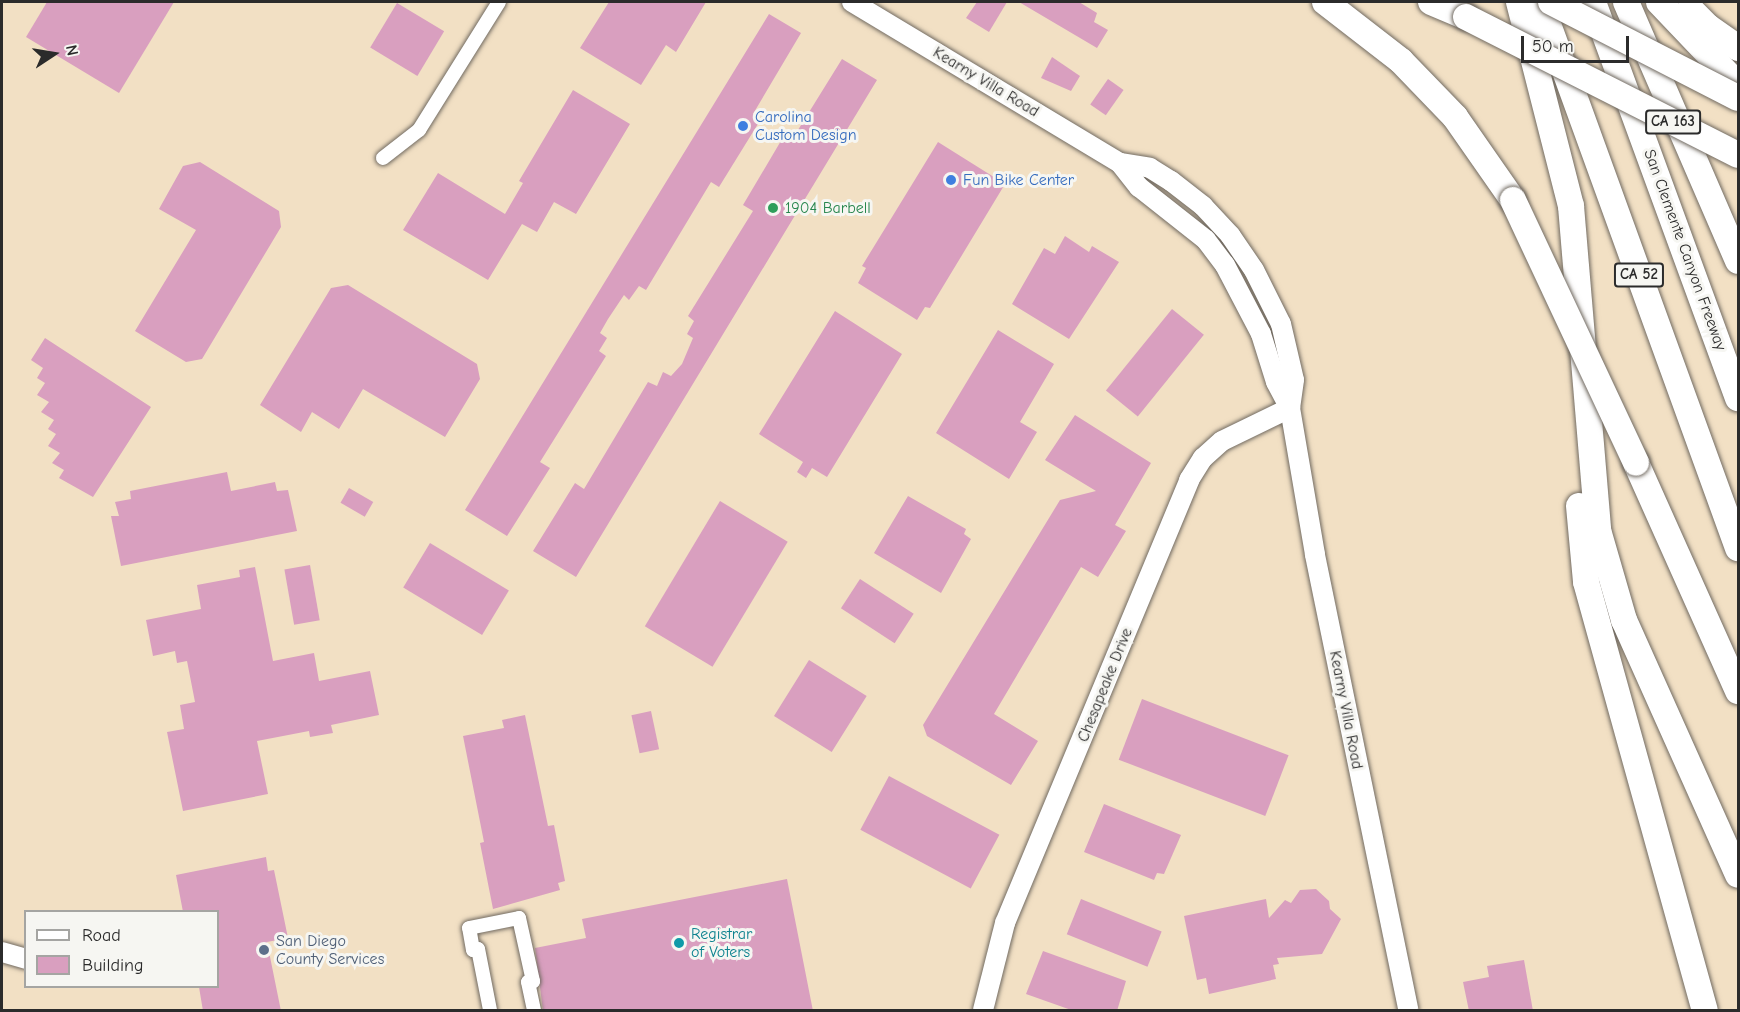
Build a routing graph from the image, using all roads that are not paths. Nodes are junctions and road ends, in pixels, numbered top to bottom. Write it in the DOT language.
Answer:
graph roads {
  1 [pos="499,2"];
  2 [pos="852,2"];
  3 [pos="1325,2"];
  4 [pos="1431,2"];
  5 [pos="1519,2"];
  6 [pos="1540,2"];
  7 [pos="1551,2"];
  8 [pos="1593,2"];
  9 [pos="1626,2"];
  10 [pos="1659,2"];
  11 [pos="1683,2"];
  12 [pos="1738,48"];
  13 [pos="1738,85"];
  14 [pos="1738,98"];
  15 [pos="1738,155"];
  16 [pos="383,158"];
  17 [pos="1738,261"];
  18 [pos="1586,384"];
  19 [pos="1738,398"];
  20 [pos="1290,408"];
  21 [pos="1738,548"];
  22 [pos="1738,690"];
  23 [pos="1738,875"];
  24 [pos="2,952"];
  25 [pos="24,958"];
  26 [pos="490,1011"];
  27 [pos="534,1011"];
  28 [pos="984,1011"];
  29 [pos="1408,1011"];
  30 [pos="1705,1011"];
  1 -- 16 [label="street"];
  2 -- 20 [label="main road, Kearny Villa Road"];
  3 -- 22 [label="highway, bridge"];
  4 -- 15 [label="highway, CA 163, bridge"];
  5 -- 18 [label="highway"];
  6 -- 21 [label="highway, CA 52"];
  7 -- 14 [label="highway, bridge"];
  8 -- 19 [label="highway, San Clemente Canyon Freeway / CA 52"];
  9 -- 17 [label="highway"];
  10 -- 13 [label="highway"];
  11 -- 12 [label="highway"];
  18 -- 23 [label="highway"];
  18 -- 30 [label="highway"];
  20 -- 28 [label="main road, Chesapeake Drive"];
  20 -- 29 [label="main road, Kearny Villa Road"];
  24 -- 25 [label="main road"];
  26 -- 27 [label="street"];
}
